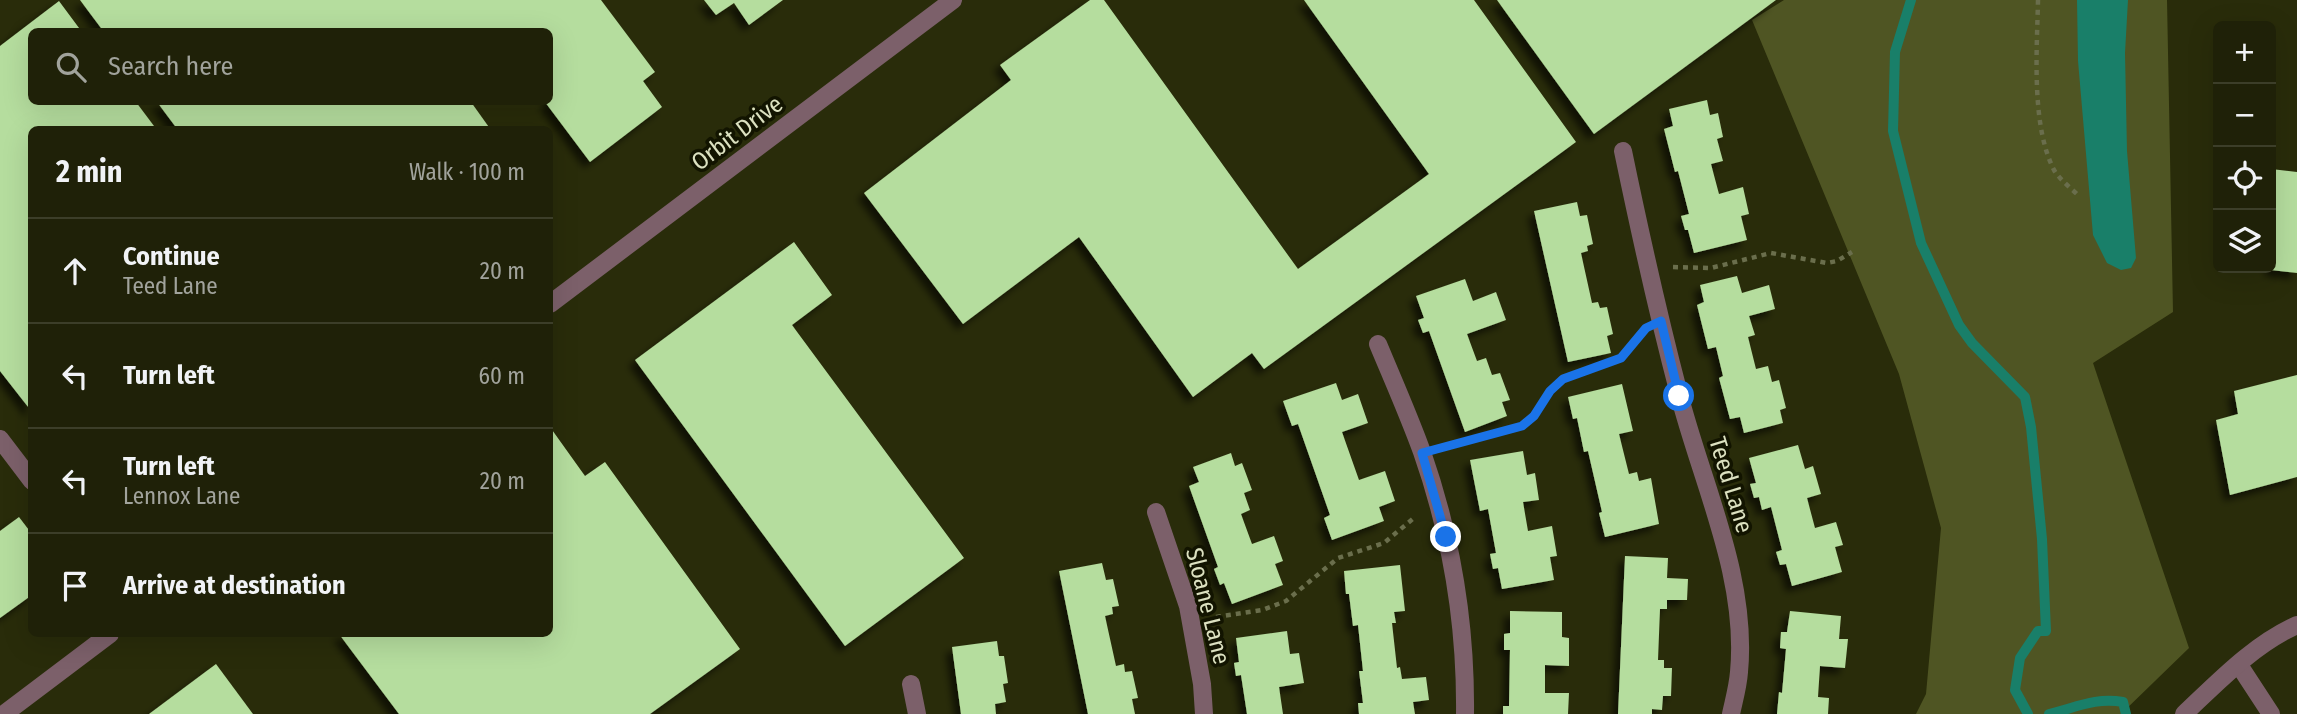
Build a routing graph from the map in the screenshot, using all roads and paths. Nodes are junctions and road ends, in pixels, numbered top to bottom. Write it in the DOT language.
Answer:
graph roads {
  1 [pos="953,0"];
  2 [pos="2038,0"];
  3 [pos="1622,151"];
  4 [pos="2080,197"];
  5 [pos="1852,252"];
  6 [pos="1648,271"];
  7 [pos="553,302"];
  8 [pos="1661,321"];
  9 [pos="1378,344"];
  10 [pos="0,439"];
  11 [pos="1422,453"];
  12 [pos="28,476"];
  13 [pos="1438,510"];
  14 [pos="1156,512"];
  15 [pos="1191,621"];
  16 [pos="2297,625"];
  17 [pos="106,637"];
  18 [pos="2239,664"];
  19 [pos="911,684"];
  20 [pos="4,714"];
  21 [pos="917,714"];
  22 [pos="1204,714"];
  23 [pos="1465,714"];
  24 [pos="1731,714"];
  25 [pos="2184,714"];
  26 [pos="2271,714"];
  1 -- 7 [label="street, Orbit Drive"];
  2 -- 4 [label="path"];
  3 -- 6 [label="street, Teed Lane"];
  5 -- 6 [label="path"];
  6 -- 8 [label="street, Teed Lane"];
  8 -- 11 [label="path"];
  8 -- 24 [label="street, Teed Lane"];
  9 -- 11 [label="street"];
  10 -- 12 [label="street"];
  11 -- 13 [label="street"];
  13 -- 15 [label="path"];
  13 -- 23 [label="street"];
  14 -- 15 [label="street, Sloane Lane"];
  15 -- 22 [label="street, Sloane Lane"];
  16 -- 18 [label="street"];
  17 -- 20 [label="street"];
  18 -- 25 [label="street"];
  18 -- 26 [label="street"];
  19 -- 21 [label="street"];
}
